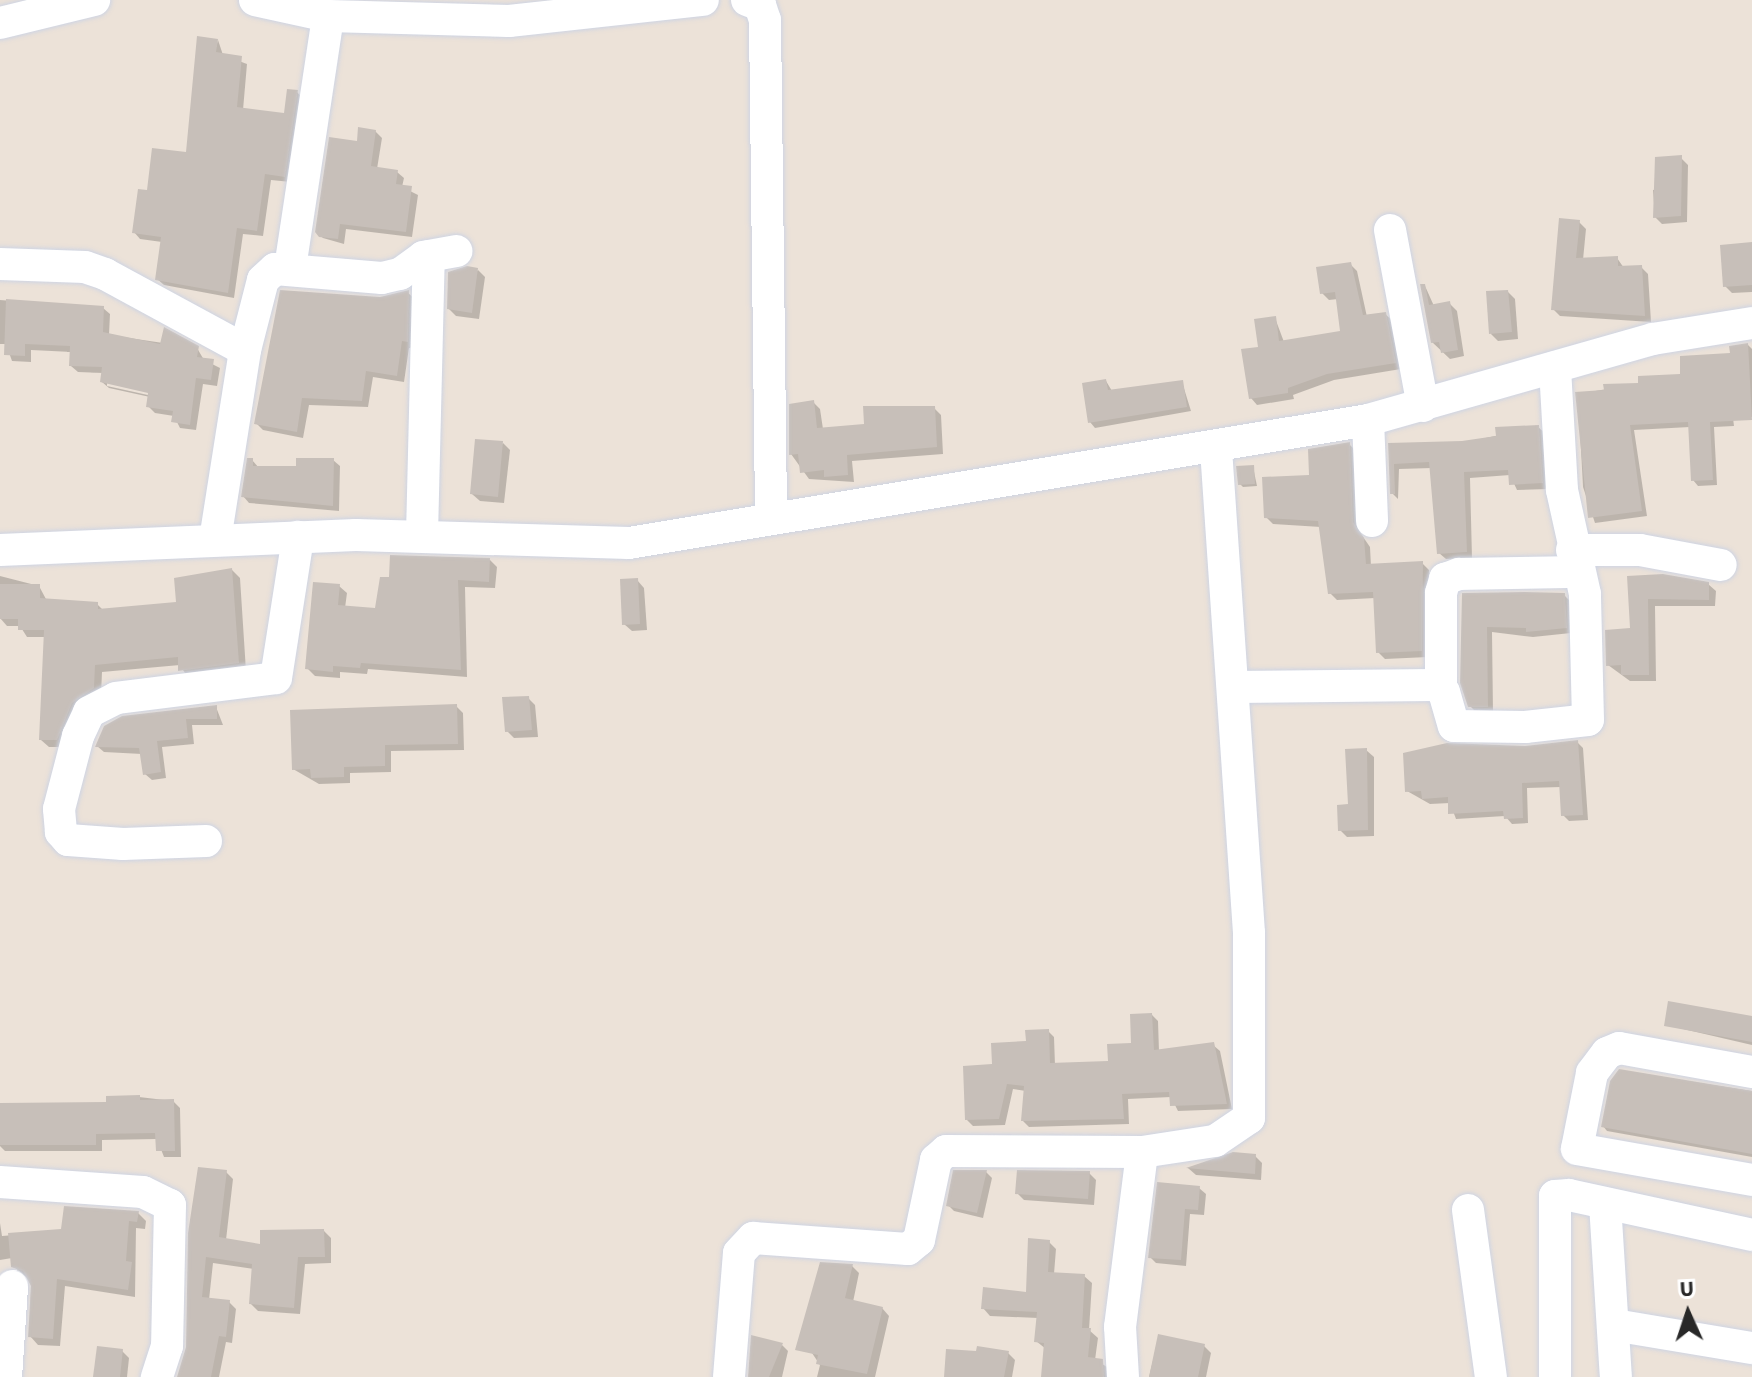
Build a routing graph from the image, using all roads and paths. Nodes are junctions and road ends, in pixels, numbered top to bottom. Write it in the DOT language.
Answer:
graph roads {
  1 [pos="255,0"];
  2 [pos="703,0"];
  3 [pos="747,0"];
  4 [pos="75,3"];
  5 [pos="328,16"];
  6 [pos="0,23"];
  7 [pos="1390,230"];
  8 [pos="0,264"];
  9 [pos="290,268"];
  10 [pos="1752,323"];
  11 [pos="245,350"];
  12 [pos="1555,367"];
  13 [pos="1423,406"];
  14 [pos="1368,420"];
  15 [pos="1216,447"];
  16 [pos="771,518"];
  17 [pos="1372,521"];
  18 [pos="422,535"];
  19 [pos="298,537"];
  20 [pos="215,540"];
  21 [pos="0,550"];
  22 [pos="1576,561"];
  23 [pos="1721,565"];
  24 [pos="1235,687"];
  25 [pos="1441,687"];
  26 [pos="206,841"];
  27 [pos="1752,1072"];
  28 [pos="1142,1152"];
  29 [pos="1752,1180"];
  30 [pos="0,1182"];
  31 [pos="1605,1204"];
  32 [pos="1468,1210"];
  33 [pos="1752,1235"];
  34 [pos="12,1286"];
  35 [pos="1614,1325"];
  36 [pos="1752,1348"];
  37 [pos="6,1377"];
  38 [pos="157,1377"];
  39 [pos="729,1377"];
  40 [pos="1123,1377"];
  41 [pos="1491,1377"];
  42 [pos="1555,1377"];
  43 [pos="1616,1377"];
  1 -- 5 [label="street"];
  2 -- 5 [label="street"];
  3 -- 16 [label="street"];
  4 -- 6 [label="street"];
  5 -- 9 [label="street"];
  7 -- 13 [label="street"];
  8 -- 11 [label="street"];
  9 -- 11 [label="street"];
  9 -- 18 [label="street"];
  10 -- 12 [label="street"];
  11 -- 20 [label="street"];
  12 -- 13 [label="street"];
  12 -- 22 [label="street"];
  13 -- 14 [label="street"];
  14 -- 15 [label="street"];
  14 -- 17 [label="street"];
  15 -- 16 [label="street"];
  15 -- 24 [label="street"];
  16 -- 18 [label="street"];
  18 -- 19 [label="street"];
  19 -- 20 [label="street"];
  19 -- 26 [label="street"];
  20 -- 21 [label="street"];
  22 -- 23 [label="street"];
  22 -- 25 [label="street"];
  22 -- 25 [label="street"];
  24 -- 25 [label="street"];
  24 -- 28 [label="street"];
  27 -- 29 [label="street"];
  28 -- 39 [label="street"];
  28 -- 40 [label="street"];
  30 -- 38 [label="street"];
  31 -- 33 [label="street"];
  31 -- 35 [label="street"];
  31 -- 42 [label="street"];
  32 -- 41 [label="street"];
  34 -- 37 [label="street"];
  35 -- 36 [label="street"];
  35 -- 43 [label="street"];
}
